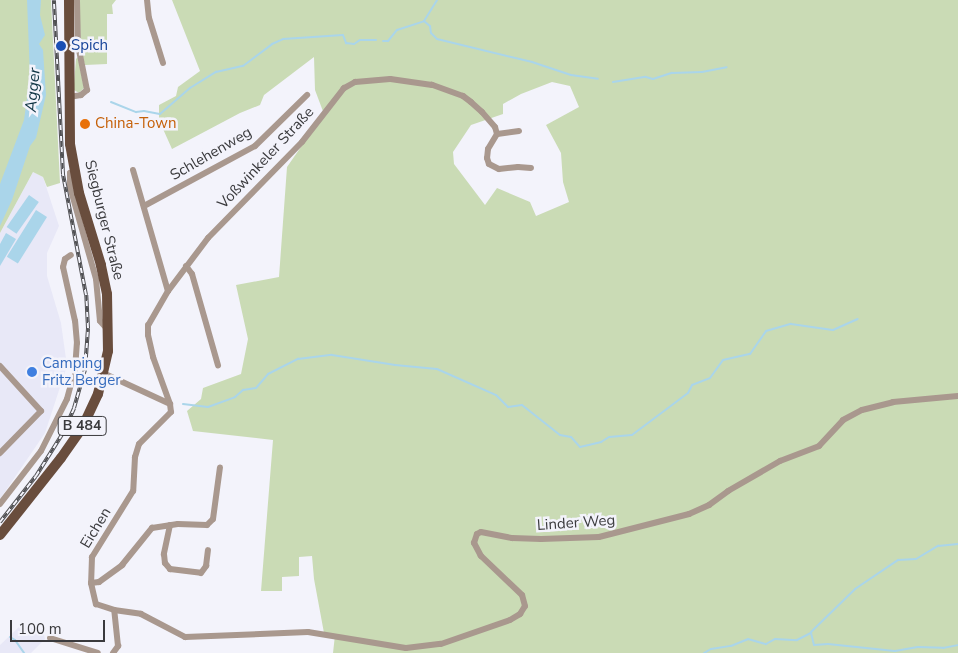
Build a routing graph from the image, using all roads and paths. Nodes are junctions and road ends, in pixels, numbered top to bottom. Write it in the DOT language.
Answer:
graph roads {
  1 [pos="69,0"];
  2 [pos="77,0"];
  3 [pos="147,0"];
  4 [pos="163,63"];
  5 [pos="307,95"];
  6 [pos="69,97"];
  7 [pos="519,131"];
  8 [pos="497,134"];
  9 [pos="531,168"];
  10 [pos="133,170"];
  11 [pos="75,172"];
  12 [pos="144,206"];
  13 [pos="71,255"];
  14 [pos="186,266"];
  15 [pos="168,291"];
  16 [pos="109,330"];
  17 [pos="218,365"];
  18 [pos="0,366"];
  19 [pos="103,373"];
  20 [pos="958,396"];
  21 [pos="169,401"];
  22 [pos="0,453"];
  23 [pos="220,468"];
  24 [pos="0,504"];
  25 [pos="170,525"];
  26 [pos="0,536"];
  27 [pos="208,550"];
  28 [pos="91,583"];
  29 [pos="114,610"];
  30 [pos="50,638"];
  31 [pos="345,639"];
  32 [pos="98,653"];
  33 [pos="113,653"];
  1 -- 6 [label="main road, Siegburger Straße / B 484"];
  2 -- 6 [label="street"];
  3 -- 4 [label="street"];
  5 -- 12 [label="street, Schlehenweg"];
  6 -- 11 [label="main road, Siegburger Straße / B 484"];
  7 -- 8 [label="street"];
  8 -- 9 [label="street"];
  8 -- 14 [label="street, Voßwinkeler Straße"];
  10 -- 12 [label="street"];
  11 -- 16 [label="main road, Siegburger Straße / B 484"];
  11 -- 16 [label="street"];
  12 -- 15 [label="street"];
  13 -- 24 [label="street"];
  14 -- 15 [label="street, Voßwinkeler Straße"];
  14 -- 17 [label="street"];
  15 -- 21 [label="street, Voßwinkeler Straße"];
  16 -- 19 [label="main road, Siegburger Straße / B 484"];
  18 -- 22 [label="street"];
  19 -- 21 [label="street"];
  19 -- 26 [label="main road, Siegburger Straße / B 484"];
  20 -- 31 [label="street, Linder Weg"];
  21 -- 28 [label="street, Eichen"];
  23 -- 25 [label="street"];
  25 -- 27 [label="street"];
  25 -- 28 [label="street"];
  28 -- 29 [label="street, Eichen"];
  29 -- 31 [label="street, Eichen"];
  29 -- 33 [label="street"];
  30 -- 32 [label="street"];
}
